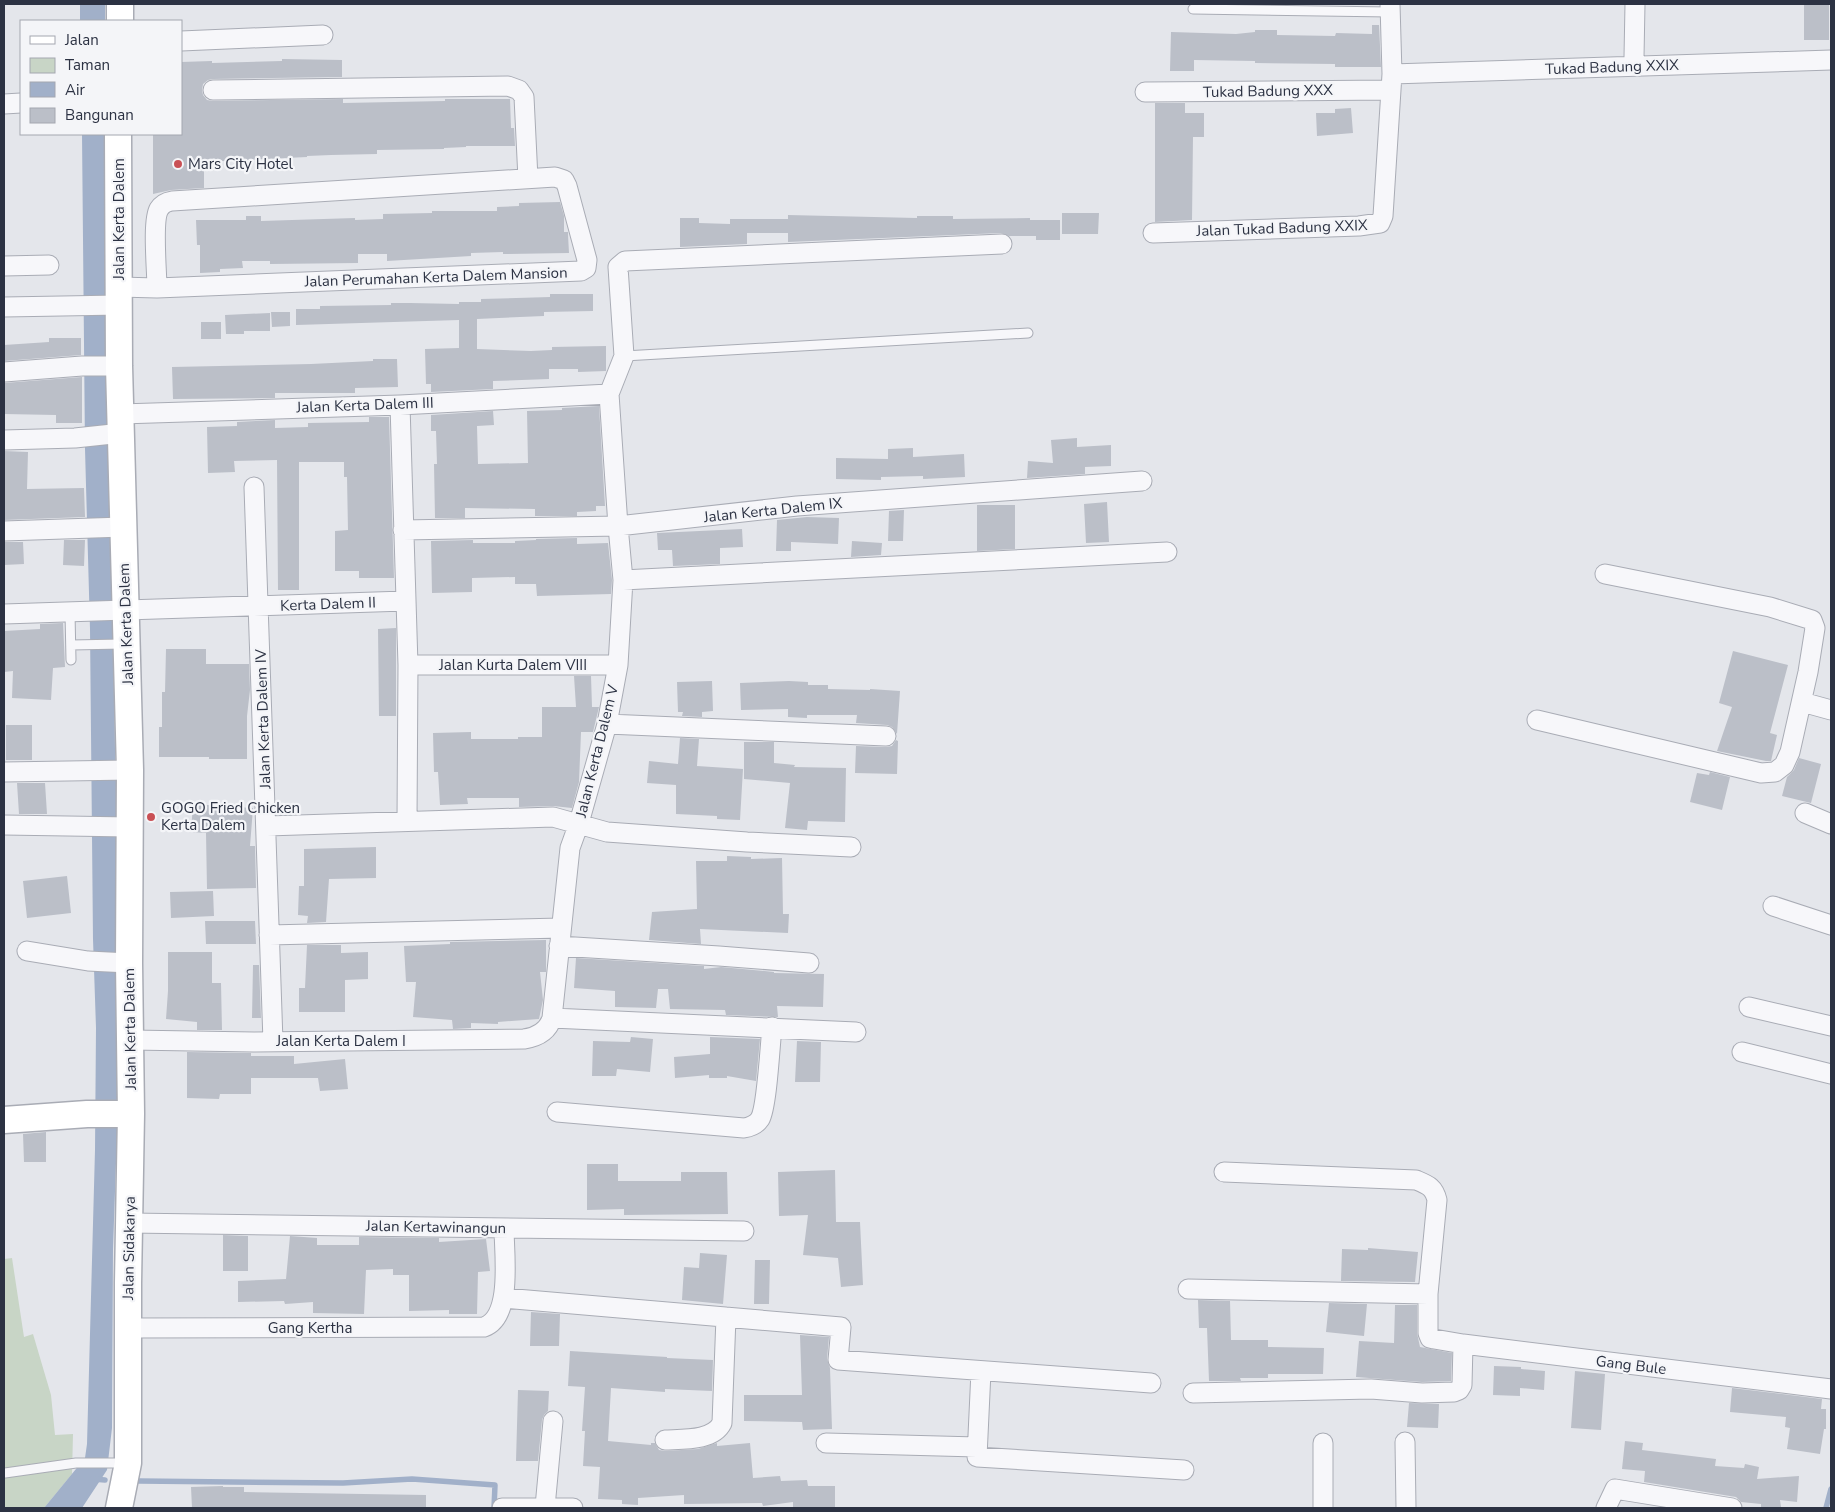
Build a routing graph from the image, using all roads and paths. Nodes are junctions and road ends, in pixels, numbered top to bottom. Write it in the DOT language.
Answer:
graph roads {
  1 [pos="120,4"];
  2 [pos="1635,4"];
  3 [pos="1390,8"];
  4 [pos="1193,9"];
  5 [pos="120,20"];
  6 [pos="323,35"];
  7 [pos="182,41"];
  8 [pos="1831,60"];
  9 [pos="1635,66"];
  10 [pos="1392,82"];
  11 [pos="212,90"];
  12 [pos="1145,92"];
  13 [pos="4,104"];
  14 [pos="20,104"];
  15 [pos="118,135"];
  16 [pos="528,179"];
  17 [pos="1153,233"];
  18 [pos="1002,244"];
  19 [pos="49,265"];
  20 [pos="4,266"];
  21 [pos="157,288"];
  22 [pos="118,299"];
  23 [pos="4,307"];
  24 [pos="1028,333"];
  25 [pos="624,356"];
  26 [pos="116,366"];
  27 [pos="4,372"];
  28 [pos="609,394"];
  29 [pos="400,405"];
  30 [pos="119,427"];
  31 [pos="4,440"];
  32 [pos="1142,481"];
  33 [pos="254,487"];
  34 [pos="618,526"];
  35 [pos="120,527"];
  36 [pos="403,530"];
  37 [pos="4,531"];
  38 [pos="1167,552"];
  39 [pos="1605,574"];
  40 [pos="623,580"];
  41 [pos="405,601"];
  42 [pos="255,607"];
  43 [pos="121,610"];
  44 [pos="76,613"];
  45 [pos="4,614"];
  46 [pos="123,644"];
  47 [pos="75,645"];
  48 [pos="72,660"];
  49 [pos="408,665"];
  50 [pos="618,665"];
  51 [pos="1802,702"];
  52 [pos="1831,710"];
  53 [pos="1538,720"];
  54 [pos="607,724"];
  55 [pos="886,736"];
  56 [pos="124,769"];
  57 [pos="4,772"];
  58 [pos="1805,813"];
  59 [pos="407,820"];
  60 [pos="579,824"];
  61 [pos="1831,824"];
  62 [pos="4,825"];
  63 [pos="127,826"];
  64 [pos="267,826"];
  65 [pos="851,846"];
  66 [pos="1773,906"];
  67 [pos="1831,925"];
  68 [pos="561,928"];
  69 [pos="269,935"];
  70 [pos="559,946"];
  71 [pos="27,951"];
  72 [pos="126,963"];
  73 [pos="809,963"];
  74 [pos="1749,1007"];
  75 [pos="550,1023"];
  76 [pos="1831,1026"];
  77 [pos="772,1027"];
  78 [pos="856,1032"];
  79 [pos="131,1040"];
  80 [pos="273,1042"];
  81 [pos="1742,1052"];
  82 [pos="1831,1074"];
  83 [pos="557,1112"];
  84 [pos="126,1114"];
  85 [pos="4,1120"];
  86 [pos="1224,1172"];
  87 [pos="129,1223"];
  88 [pos="504,1228"];
  89 [pos="744,1231"];
  90 [pos="1188,1289"];
  91 [pos="1428,1294"];
  92 [pos="504,1298"];
  93 [pos="726,1317"];
  94 [pos="128,1328"];
  95 [pos="1463,1344"];
  96 [pos="981,1370"];
  97 [pos="1151,1383"];
  98 [pos="1831,1389"];
  99 [pos="1193,1393"];
  100 [pos="553,1421"];
  101 [pos="665,1440"];
  102 [pos="1405,1442"];
  103 [pos="826,1443"];
  104 [pos="1322,1443"];
  105 [pos="977,1447"];
  106 [pos="120,1462"];
  107 [pos="1184,1470"];
  108 [pos="5,1473"];
  109 [pos="118,1508"];
  110 [pos="502,1508"];
  111 [pos="545,1508"];
  112 [pos="573,1508"];
  113 [pos="1323,1508"];
  114 [pos="1406,1508"];
  115 [pos="1606,1508"];
  116 [pos="1732,1508"];
  1 -- 5 [label="street"];
  2 -- 9 [label="street"];
  3 -- 4 [label="lane"];
  3 -- 10 [label="street"];
  6 -- 7 [label="street"];
  8 -- 9 [label="street, Tukad Badung XXIX"];
  9 -- 10 [label="street, Tukad Badung XXIX"];
  10 -- 12 [label="street, Tukad Badung XXX"];
  10 -- 17 [label="street, Jalan Tukad Badung XXIX"];
  11 -- 16 [label="street"];
  13 -- 14 [label="street"];
  15 -- 22 [label="street, Jalan Kerta Dalem"];
  16 -- 21 [label="street, Jalan Perumahan Kerta Dalem Mansion"];
  16 -- 21 [label="street, Jalan Perumahan Kerta Dalem Mansion"];
  18 -- 25 [label="street, Jalan Kerta Dalem V"];
  19 -- 20 [label="street"];
  21 -- 22 [label="street, Jalan Perumahan Kerta Dalem Mansion"];
  22 -- 23 [label="street, Jalan Perumahan Kerta Dalem Mansion"];
  22 -- 26 [label="street, Jalan Kerta Dalem"];
  24 -- 25 [label="lane"];
  25 -- 28 [label="street, Jalan Kerta Dalem V"];
  26 -- 27 [label="street"];
  26 -- 30 [label="street, Jalan Kerta Dalem"];
  28 -- 29 [label="street, Jalan Kerta Dalem III"];
  28 -- 34 [label="street, Jalan Kerta Dalem V"];
  29 -- 30 [label="street, Jalan Kerta Dalem III"];
  29 -- 36 [label="street"];
  30 -- 31 [label="street, Jalan Kerta Dalem III"];
  30 -- 35 [label="street, Jalan Kerta Dalem"];
  32 -- 34 [label="street, Jalan Kerta Dalem IX"];
  33 -- 42 [label="street, Jalan Kerta Dalem IV"];
  34 -- 36 [label="street, Jalan Kerta Dalem IX"];
  34 -- 40 [label="street, Jalan Kerta Dalem V"];
  35 -- 37 [label="street"];
  35 -- 43 [label="street, Jalan Kerta Dalem"];
  36 -- 41 [label="street"];
  38 -- 40 [label="street"];
  39 -- 51 [label="street"];
  40 -- 50 [label="street, Jalan Kerta Dalem V"];
  41 -- 42 [label="street, Kerta Dalem II"];
  41 -- 49 [label="street"];
  42 -- 43 [label="street, Kerta Dalem II"];
  42 -- 64 [label="street, Jalan Kerta Dalem IV"];
  43 -- 44 [label="street, Kerta Dalem II"];
  43 -- 46 [label="street, Jalan Kerta Dalem"];
  44 -- 45 [label="street, Kerta Dalem II"];
  44 -- 47 [label="lane"];
  46 -- 47 [label="lane"];
  46 -- 56 [label="street, Jalan Kerta Dalem"];
  47 -- 48 [label="lane"];
  49 -- 50 [label="street, Jalan Kurta Dalem VIII"];
  49 -- 59 [label="street"];
  50 -- 54 [label="street, Jalan Kerta Dalem V"];
  51 -- 52 [label="street"];
  51 -- 53 [label="street"];
  54 -- 55 [label="street"];
  54 -- 60 [label="street, Jalan Kerta Dalem V"];
  56 -- 57 [label="street"];
  56 -- 63 [label="street, Jalan Kerta Dalem"];
  58 -- 61 [label="street"];
  59 -- 60 [label="street"];
  59 -- 64 [label="street"];
  60 -- 65 [label="street"];
  60 -- 68 [label="street, Jalan Kerta Dalem V"];
  62 -- 63 [label="street"];
  63 -- 72 [label="street, Jalan Kerta Dalem"];
  64 -- 69 [label="street, Jalan Kerta Dalem IV"];
  66 -- 67 [label="street"];
  68 -- 69 [label="street"];
  68 -- 70 [label="street, Jalan Kerta Dalem V"];
  69 -- 80 [label="street, Jalan Kerta Dalem IV"];
  70 -- 73 [label="street"];
  70 -- 75 [label="street, Jalan Kerta Dalem V"];
  71 -- 72 [label="street"];
  72 -- 79 [label="street, Jalan Kerta Dalem"];
  74 -- 76 [label="street"];
  75 -- 77 [label="street"];
  75 -- 80 [label="street, Jalan Kerta Dalem I"];
  77 -- 78 [label="street"];
  77 -- 83 [label="street"];
  79 -- 80 [label="street, Jalan Kerta Dalem I"];
  79 -- 84 [label="street, Jalan Kerta Dalem"];
  81 -- 82 [label="street"];
  84 -- 85 [label="street"];
  84 -- 87 [label="street, Jalan Sidakarya"];
  86 -- 91 [label="street"];
  87 -- 88 [label="street, Jalan Kertawinangun"];
  87 -- 94 [label="street, Jalan Sidakarya"];
  88 -- 89 [label="street, Jalan Kertawinangun"];
  88 -- 92 [label="street"];
  90 -- 91 [label="street"];
  91 -- 95 [label="street, Gang Bule"];
  92 -- 93 [label="street"];
  92 -- 94 [label="street, Gang Kertha"];
  93 -- 96 [label="street"];
  93 -- 101 [label="street"];
  94 -- 106 [label="street, Jalan Sidakarya"];
  95 -- 98 [label="street, Gang Bule"];
  95 -- 99 [label="street"];
  96 -- 97 [label="street"];
  96 -- 105 [label="street"];
  100 -- 111 [label="street"];
  102 -- 114 [label="street"];
  103 -- 105 [label="street"];
  104 -- 113 [label="street"];
  105 -- 107 [label="street"];
  106 -- 108 [label="lane"];
  106 -- 109 [label="street, Jalan Sidakarya"];
  110 -- 111 [label="street"];
  111 -- 112 [label="street"];
  115 -- 116 [label="street"];
}
